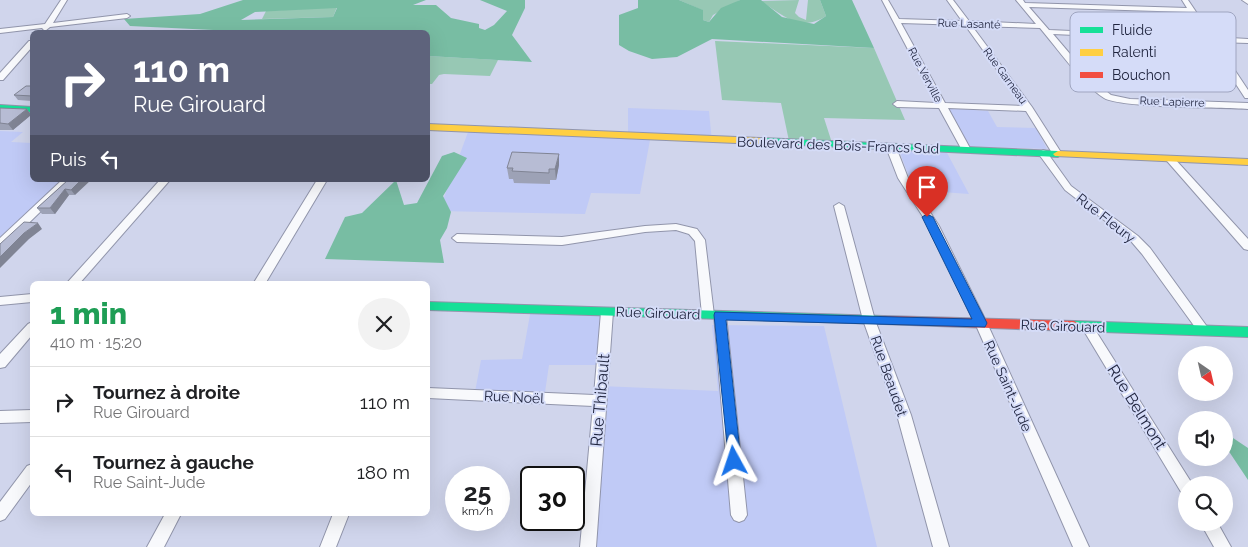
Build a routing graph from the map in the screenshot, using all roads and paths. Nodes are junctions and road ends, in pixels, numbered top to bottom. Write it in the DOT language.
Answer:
graph roads {
  1 [pos="64,0"];
  2 [pos="885,0"];
  3 [pos="950,0"];
  4 [pos="1185,0"];
  5 [pos="1021,2"];
  6 [pos="1193,10"];
  7 [pos="127,16"];
  8 [pos="896,21"];
  9 [pos="966,24"];
  10 [pos="49,25"];
  11 [pos="1044,29"];
  12 [pos="44,30"];
  13 [pos="1070,30"];
  14 [pos="0,31"];
  15 [pos="30,45"];
  16 [pos="1070,59"];
  17 [pos="1236,76"];
  18 [pos="0,78"];
  19 [pos="1100,92"];
  20 [pos="1248,96"];
  21 [pos="897,104"];
  22 [pos="942,106"];
  23 [pos="1248,106"];
  24 [pos="0,108"];
  25 [pos="1029,109"];
  26 [pos="30,110"];
  27 [pos="430,127"];
  28 [pos="891,147"];
  29 [pos="966,150"];
  30 [pos="1044,153"];
  31 [pos="1057,154"];
  32 [pos="1170,159"];
  33 [pos="1248,162"];
  34 [pos="66,182"];
  35 [pos="163,182"];
  36 [pos="321,182"];
  37 [pos="839,206"];
  38 [pos="457,238"];
  39 [pos="0,244"];
  40 [pos="1248,246"];
  41 [pos="75,281"];
  42 [pos="261,281"];
  43 [pos="30,298"];
  44 [pos="0,301"];
  45 [pos="430,306"];
  46 [pos="607,312"];
  47 [pos="714,315"];
  48 [pos="870,320"];
  49 [pos="981,323"];
  50 [pos="1088,328"];
  51 [pos="30,329"];
  52 [pos="1204,331"];
  53 [pos="1248,332"];
  54 [pos="0,363"];
  55 [pos="430,393"];
  56 [pos="600,401"];
  57 [pos="0,416"];
  58 [pos="30,416"];
  59 [pos="30,475"];
  60 [pos="1179,476"];
  61 [pos="0,514"];
  62 [pos="172,516"];
  63 [pos="339,516"];
  64 [pos="739,516"];
  65 [pos="1213,531"];
  66 [pos="155,547"];
  67 [pos="328,547"];
  68 [pos="588,547"];
  69 [pos="941,547"];
  70 [pos="1080,547"];
  71 [pos="1223,547"];
  1 -- 10 [label="street"];
  2 -- 8 [label="street, Rue Verville"];
  3 -- 9 [label="street, Rue Garneau"];
  4 -- 6 [label="street"];
  5 -- 6 [label="street"];
  5 -- 11 [label="street, Rue Lapierre"];
  7 -- 10 [label="street"];
  8 -- 9 [label="street, Rue Lasanté"];
  8 -- 22 [label="street, Rue Verville"];
  9 -- 11 [label="street, Rue Lasanté"];
  9 -- 25 [label="street, Rue Garneau"];
  10 -- 12 [label="street"];
  10 -- 14 [label="street"];
  11 -- 13 [label="street, Rue Lasanté"];
  11 -- 16 [label="street, Rue Lapierre"];
  15 -- 18 [label="street"];
  17 -- 20 [label="street"];
  19 -- 23 [label="street, Rue Lapierre"];
  21 -- 22 [label="street"];
  22 -- 25 [label="street"];
  22 -- 29 [label="street, Rue Verville"];
  24 -- 26 [label="street"];
  25 -- 31 [label="street, Rue Garneau"];
  27 -- 28 [label="street, Boulevard des Bois-Francs Sud"];
  28 -- 29 [label="street, Boulevard des Bois-Francs Sud"];
  28 -- 49 [label="street, Rue Saint-Jude"];
  29 -- 30 [label="street, Boulevard des Bois-Francs Sud"];
  30 -- 31 [label="street, Boulevard des Bois-Francs Sud"];
  30 -- 52 [label="street, Rue Fleury"];
  31 -- 32 [label="street, Boulevard des Bois-Francs Sud"];
  32 -- 33 [label="street, Boulevard des Bois-Francs Sud"];
  32 -- 40 [label="street"];
  34 -- 39 [label="street"];
  35 -- 41 [label="street"];
  36 -- 42 [label="street"];
  37 -- 48 [label="street, Rue Beaudet"];
  38 -- 47 [label="street"];
  43 -- 44 [label="street"];
  45 -- 46 [label="street, Rue Girouard"];
  46 -- 47 [label="street, Rue Girouard"];
  46 -- 56 [label="street, Rue Thibault"];
  47 -- 48 [label="street, Rue Girouard"];
  47 -- 64 [label="street"];
  48 -- 49 [label="street, Rue Girouard"];
  48 -- 69 [label="street, Rue Beaudet"];
  49 -- 50 [label="street, Rue Girouard"];
  49 -- 70 [label="street, Rue Saint-Jude"];
  50 -- 52 [label="street, Rue Girouard"];
  50 -- 60 [label="street, Rue Belmont"];
  51 -- 54 [label="street"];
  52 -- 53 [label="street, Rue Girouard"];
  55 -- 56 [label="street, Rue Noël"];
  56 -- 68 [label="street, Rue Thibault"];
  57 -- 58 [label="street"];
  59 -- 61 [label="street"];
  62 -- 66 [label="street"];
  63 -- 67 [label="street"];
  65 -- 71 [label="street"];
}
